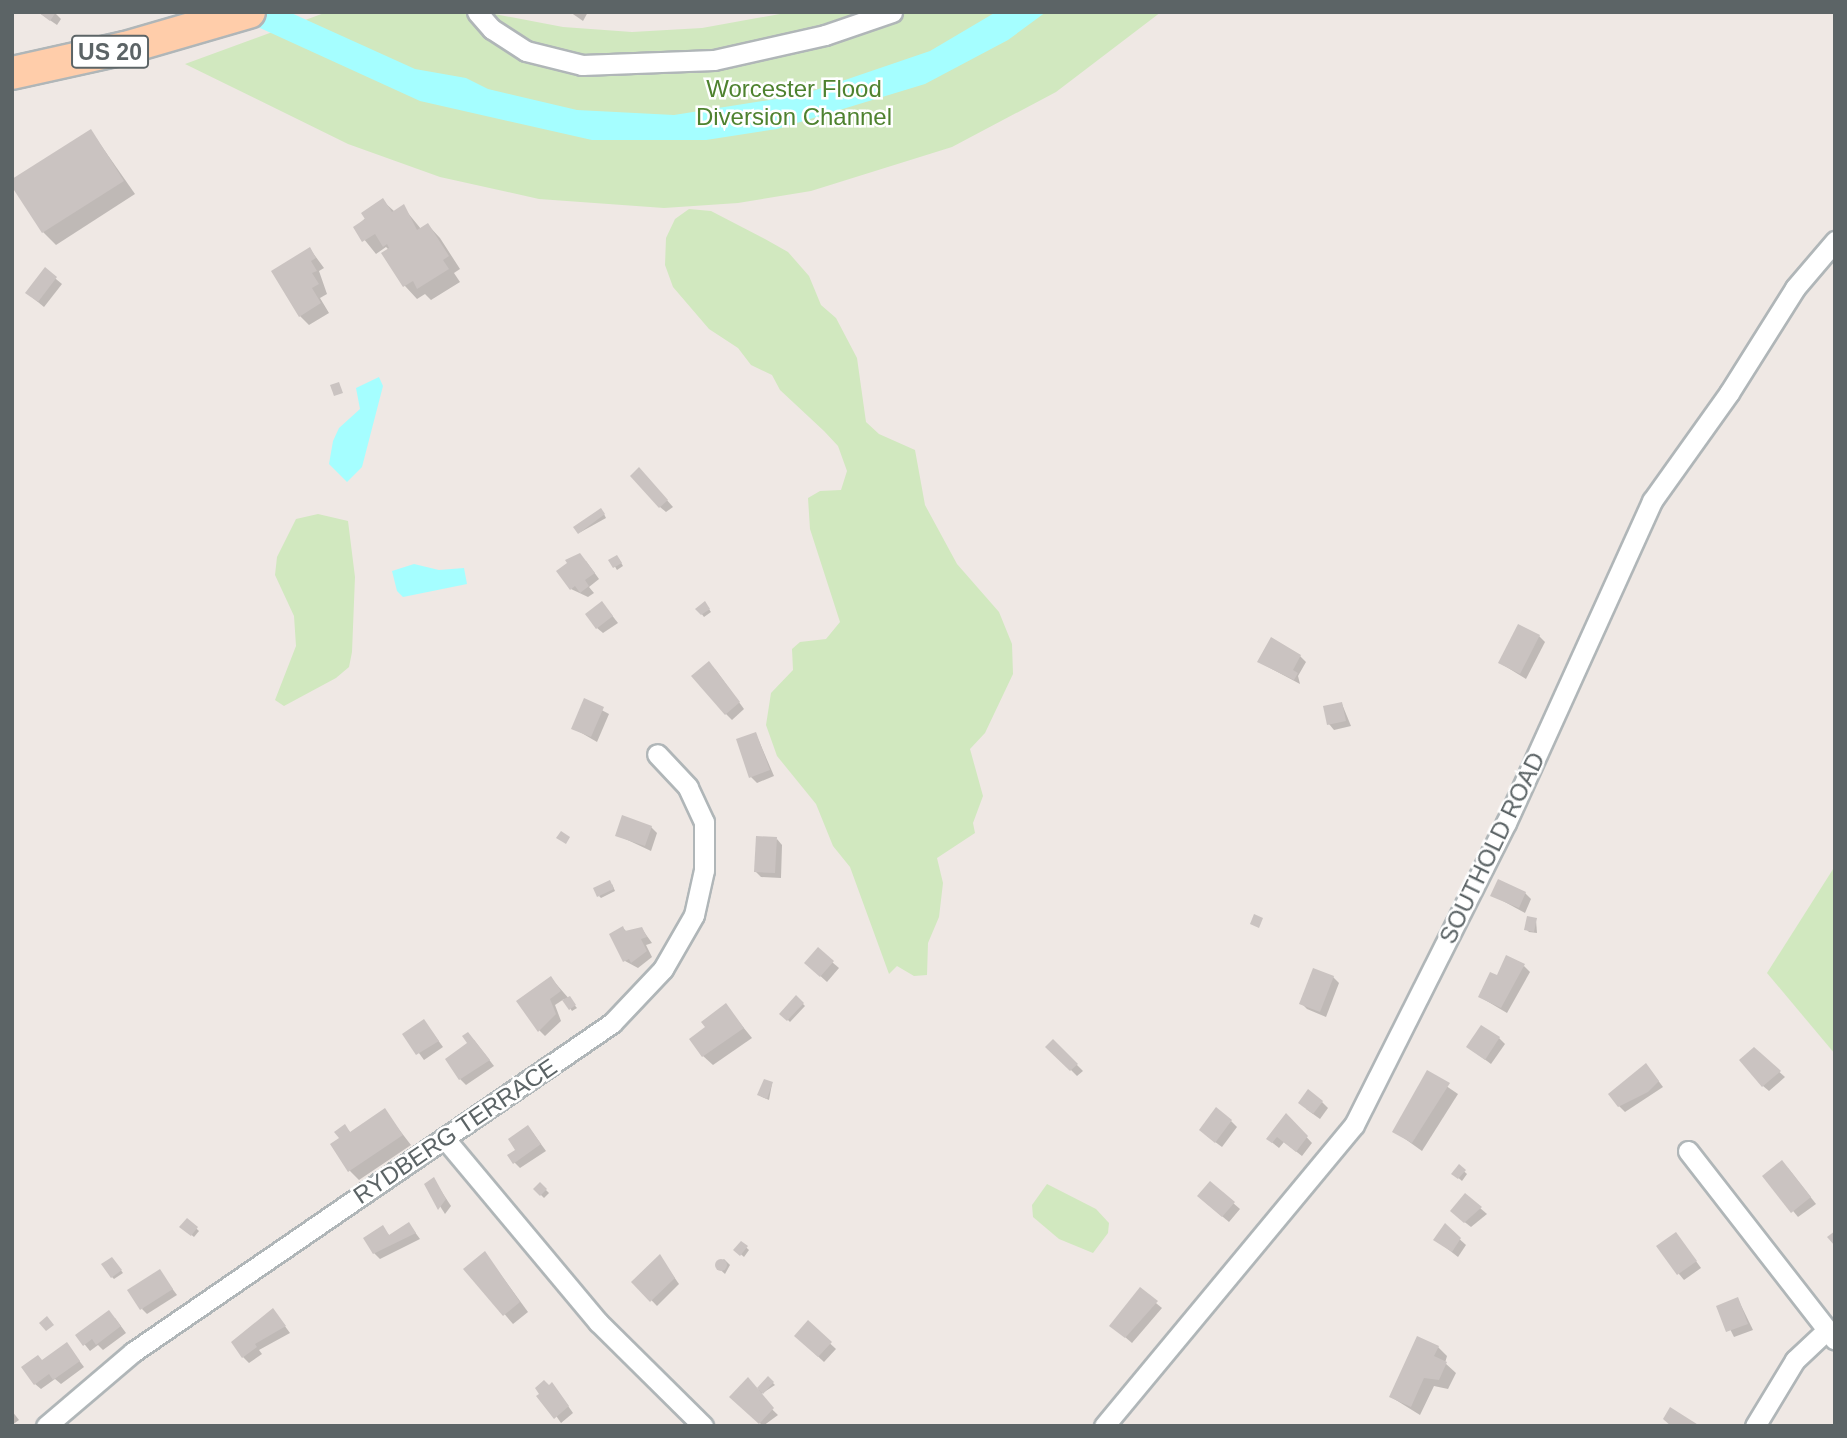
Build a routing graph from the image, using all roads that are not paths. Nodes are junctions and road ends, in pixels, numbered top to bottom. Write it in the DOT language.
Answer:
graph roads {
  1 [pos="249,12"];
  2 [pos="477,12"];
  3 [pos="892,12"];
  4 [pos="12,73"];
  5 [pos="1835,241"];
  6 [pos="657,754"];
  7 [pos="445,1139"];
  8 [pos="1688,1151"];
  9 [pos="1831,1335"];
  10 [pos="46,1426"];
  11 [pos="704,1426"];
  12 [pos="1104,1426"];
  13 [pos="1755,1426"];
  1 -- 4 [label="main road, US 20"];
  2 -- 3 [label="street"];
  5 -- 12 [label="street, SOUTHOLD ROAD"];
  6 -- 7 [label="street, RYDBERG TERRACE"];
  7 -- 10 [label="street, RYDBERG TERRACE"];
  7 -- 11 [label="street"];
  8 -- 9 [label="street"];
  9 -- 13 [label="street"];
}
